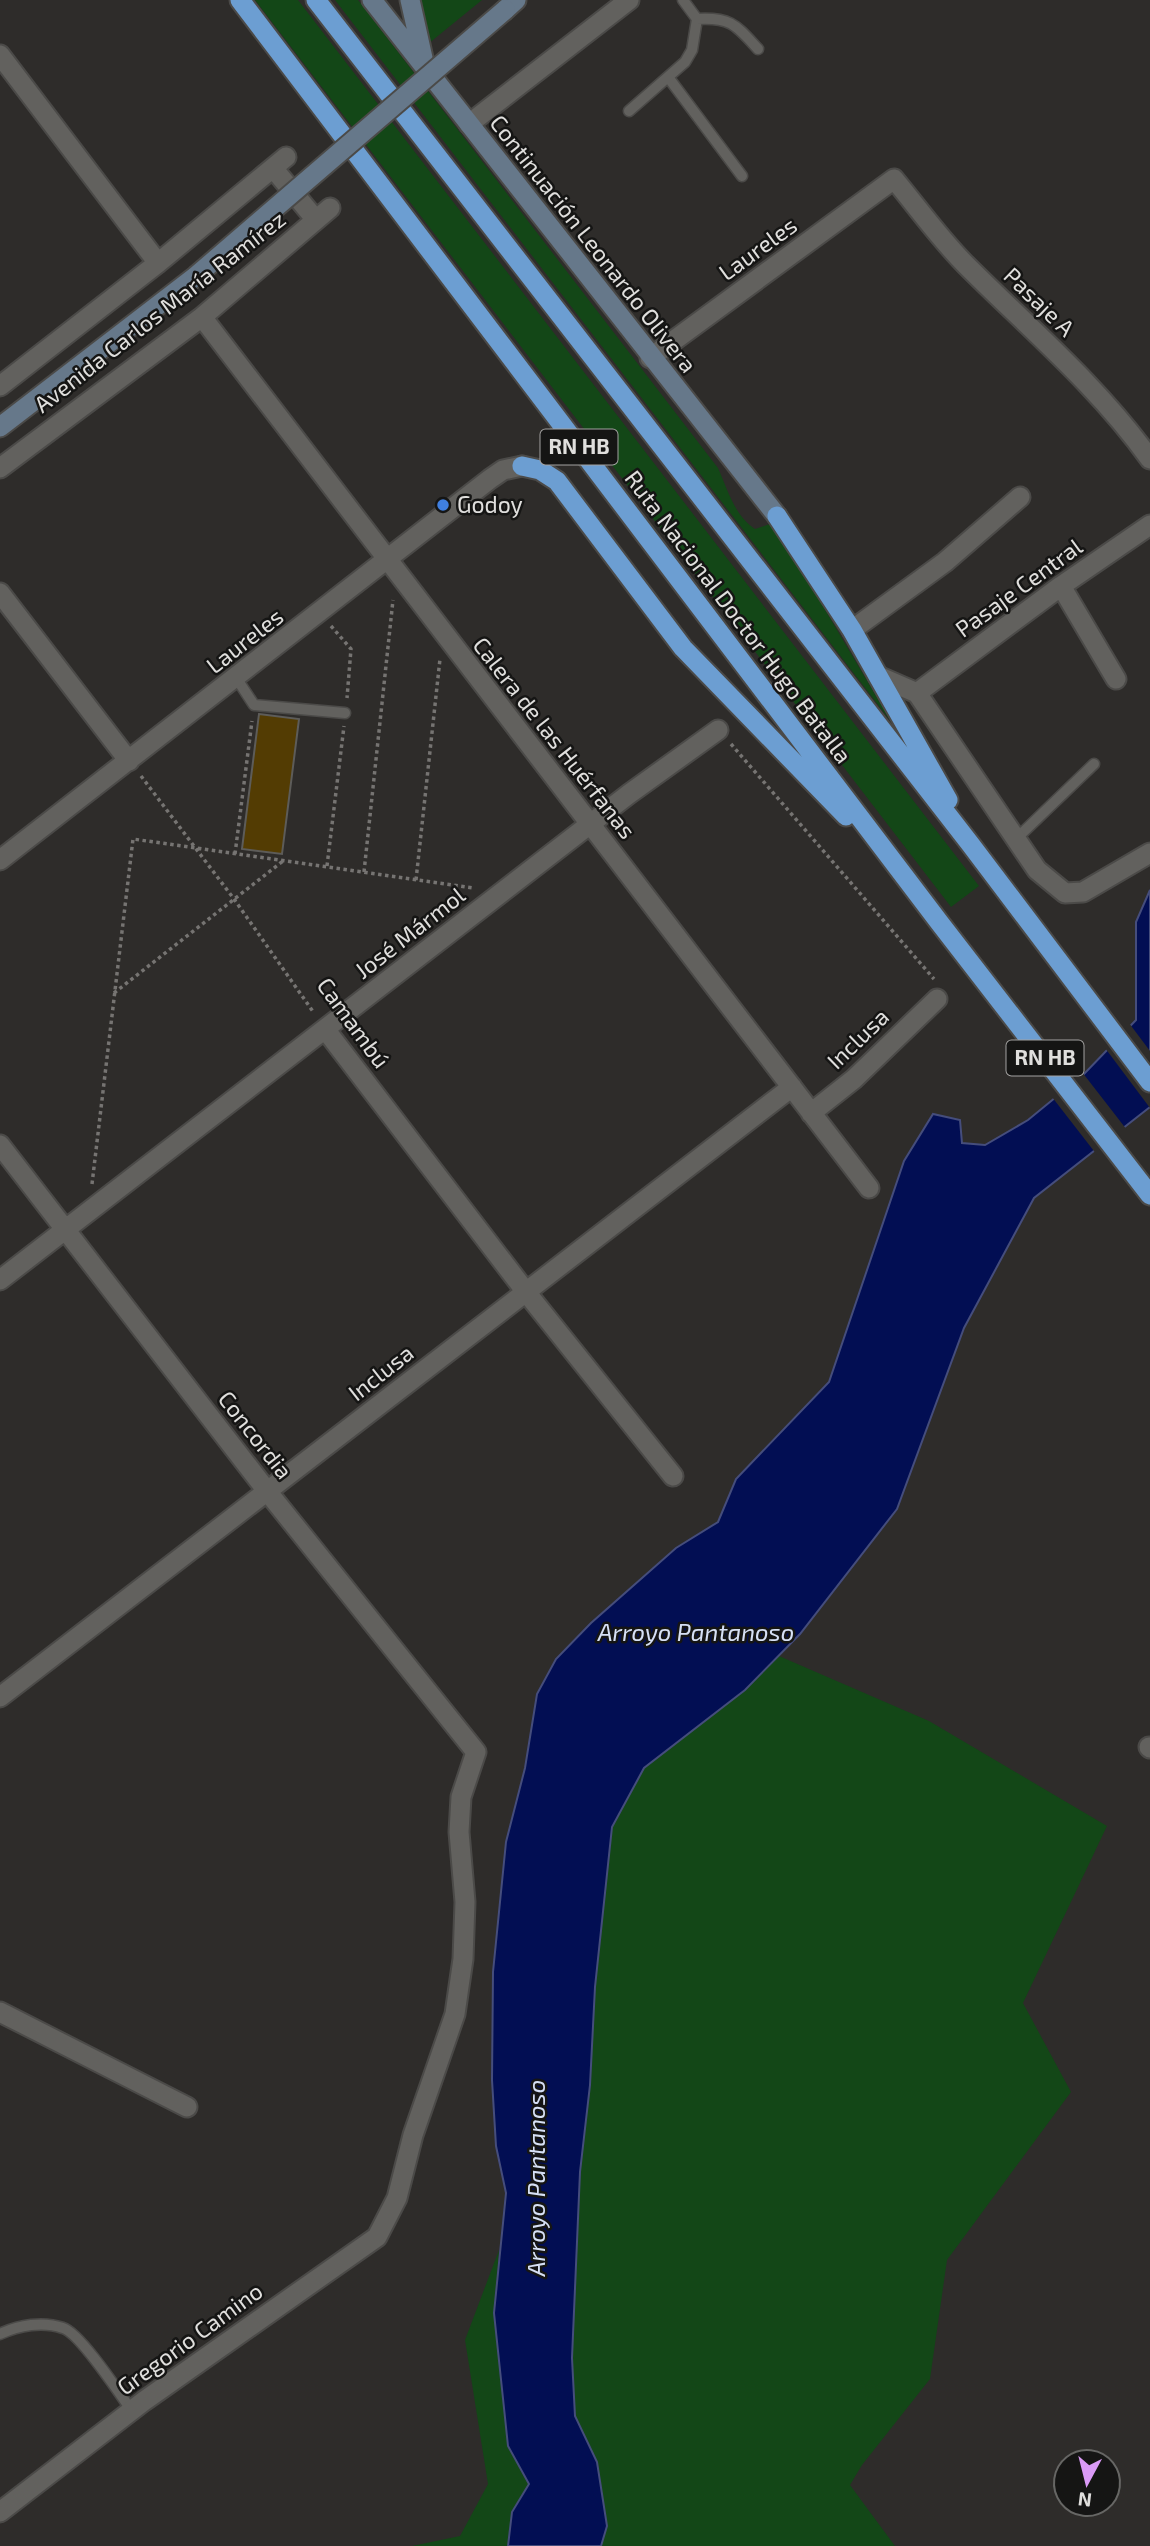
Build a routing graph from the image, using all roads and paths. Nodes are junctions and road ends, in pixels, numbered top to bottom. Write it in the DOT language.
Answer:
graph roads {
  1 [pos="240,0"];
  2 [pos="316,0"];
  3 [pos="372,0"];
  4 [pos="410,0"];
  5 [pos="629,0"];
  6 [pos="683,0"];
  7 [pos="511,5"];
  8 [pos="697,19"];
  9 [pos="758,50"];
  10 [pos="0,55"];
  11 [pos="426,69"];
  12 [pos="668,77"];
  13 [pos="629,111"];
  14 [pos="469,124"];
  15 [pos="742,176"];
  16 [pos="894,179"];
  17 [pos="158,263"];
  18 [pos="202,317"];
  19 [pos="650,358"];
  20 [pos="0,386"];
  21 [pos="0,427"];
  22 [pos="1150,459"];
  23 [pos="522,466"];
  24 [pos="0,468"];
  25 [pos="1020,496"];
  26 [pos="777,516"];
  27 [pos="1150,525"];
  28 [pos="391,568"];
  29 [pos="1062,586"];
  30 [pos="0,593"];
  31 [pos="321,614"];
  32 [pos="852,630"];
  33 [pos="442,634"];
  34 [pos="878,676"];
  35 [pos="237,679"];
  36 [pos="1116,679"];
  37 [pos="917,693"];
  38 [pos="254,705"];
  39 [pos="345,713"];
  40 [pos="718,730"];
  41 [pos="129,761"];
  42 [pos="1094,764"];
  43 [pos="590,825"];
  44 [pos="1016,839"];
  45 [pos="971,845"];
  46 [pos="196,848"];
  47 [pos="1150,853"];
  48 [pos="235,854"];
  49 [pos="0,860"];
  50 [pos="283,861"];
  51 [pos="327,866"];
  52 [pos="364,872"];
  53 [pos="416,880"];
  54 [pos="504,892"];
  55 [pos="918,894"];
  56 [pos="234,899"];
  57 [pos="114,993"];
  58 [pos="937,999"];
  59 [pos="325,1029"];
  60 [pos="1150,1082"];
  61 [pos="792,1087"];
  62 [pos="811,1113"];
  63 [pos="0,1145"];
  64 [pos="869,1188"];
  65 [pos="1150,1195"];
  66 [pos="89,1212"];
  67 [pos="66,1231"];
  68 [pos="0,1280"];
  69 [pos="526,1292"];
  70 [pos="673,1476"];
  71 [pos="267,1491"];
  72 [pos="3,1688"];
  73 [pos="476,1752"];
  74 [pos="0,2012"];
  75 [pos="187,2107"];
  76 [pos="0,2334"];
  77 [pos="132,2410"];
  78 [pos="0,2512"];
  1 -- 55 [label="highway, Ruta Nacional Doctor Hugo Batalla / RN HB"];
  2 -- 45 [label="highway, Ruta Nacional Doctor Hugo Batalla / RN HB"];
  3 -- 11 [label="main road, Continuación Leonardo Olivera"];
  4 -- 11 [label="main road"];
  5 -- 14 [label="street"];
  6 -- 8 [label="lane"];
  7 -- 21 [label="main road, Avenida Carlos María Ramírez, bridge"];
  8 -- 9 [label="lane"];
  8 -- 12 [label="lane"];
  10 -- 17 [label="street"];
  11 -- 14 [label="main road, Continuación Leonardo Olivera"];
  12 -- 13 [label="lane"];
  12 -- 15 [label="lane"];
  14 -- 19 [label="main road, Continuación Leonardo Olivera"];
  16 -- 19 [label="street, Laureles"];
  16 -- 22 [label="street, Pasaje A"];
  17 -- 18 [label="street, Avenida Carlos María Ramírez"];
  17 -- 20 [label="street, Avenida Carlos María Ramírez"];
  18 -- 24 [label="street, Avenida Carlos María Ramírez"];
  18 -- 28 [label="street, Calera de las Huérfanas"];
  19 -- 26 [label="main road, Continuación Leonardo Olivera"];
  23 -- 28 [label="street, Laureles"];
  23 -- 55 [label="highway"];
  25 -- 32 [label="street"];
  26 -- 32 [label="highway"];
  27 -- 29 [label="street, Pasaje Central"];
  28 -- 31 [label="street, Laureles"];
  28 -- 33 [label="street, Calera de las Huérfanas"];
  28 -- 52 [label="path"];
  29 -- 36 [label="street"];
  29 -- 37 [label="street, Pasaje Central"];
  30 -- 41 [label="street"];
  31 -- 35 [label="street, Laureles"];
  31 -- 39 [label="path"];
  32 -- 34 [label="highway"];
  33 -- 43 [label="street, Calera de las Huérfanas"];
  33 -- 53 [label="path"];
  34 -- 37 [label="street"];
  34 -- 45 [label="highway"];
  35 -- 38 [label="lane"];
  35 -- 41 [label="street, Laureles"];
  37 -- 44 [label="street"];
  38 -- 39 [label="lane"];
  38 -- 48 [label="path"];
  39 -- 51 [label="path"];
  40 -- 43 [label="street, José Mármol"];
  40 -- 58 [label="path"];
  41 -- 46 [label="path, Camambú"];
  41 -- 49 [label="street, Laureles"];
  42 -- 44 [label="lane"];
  43 -- 54 [label="street, José Mármol"];
  43 -- 61 [label="street, Calera de las Huérfanas"];
  44 -- 47 [label="street"];
  45 -- 60 [label="highway, Ruta Nacional Doctor Hugo Batalla / RN HB"];
  46 -- 48 [label="path"];
  46 -- 56 [label="path, Camambú"];
  46 -- 57 [label="path"];
  48 -- 50 [label="path"];
  50 -- 51 [label="path"];
  50 -- 56 [label="path"];
  51 -- 52 [label="path"];
  52 -- 53 [label="path"];
  53 -- 54 [label="path"];
  54 -- 59 [label="street, José Mármol"];
  55 -- 65 [label="highway, Ruta Nacional Doctor Hugo Batalla / RN HB"];
  56 -- 57 [label="path"];
  56 -- 59 [label="path, Camambú"];
  57 -- 66 [label="path"];
  58 -- 62 [label="street, Inclusa"];
  59 -- 66 [label="street, José Mármol"];
  59 -- 69 [label="street, Camambú"];
  61 -- 62 [label="street, Calera de las Huérfanas"];
  61 -- 69 [label="street, Inclusa"];
  62 -- 64 [label="street, Calera de las Huérfanas"];
  63 -- 67 [label="street, Concordia"];
  66 -- 67 [label="street, José Mármol"];
  67 -- 68 [label="street, José Mármol"];
  67 -- 71 [label="street, Concordia"];
  69 -- 70 [label="street, Camambú"];
  69 -- 71 [label="street, Inclusa"];
  71 -- 72 [label="street, Inclusa"];
  71 -- 73 [label="street, Concordia"];
  73 -- 77 [label="street, Gregorio Camino"];
  74 -- 75 [label="street"];
  76 -- 77 [label="lane"];
  77 -- 78 [label="street, Gregorio Camino"];
}
